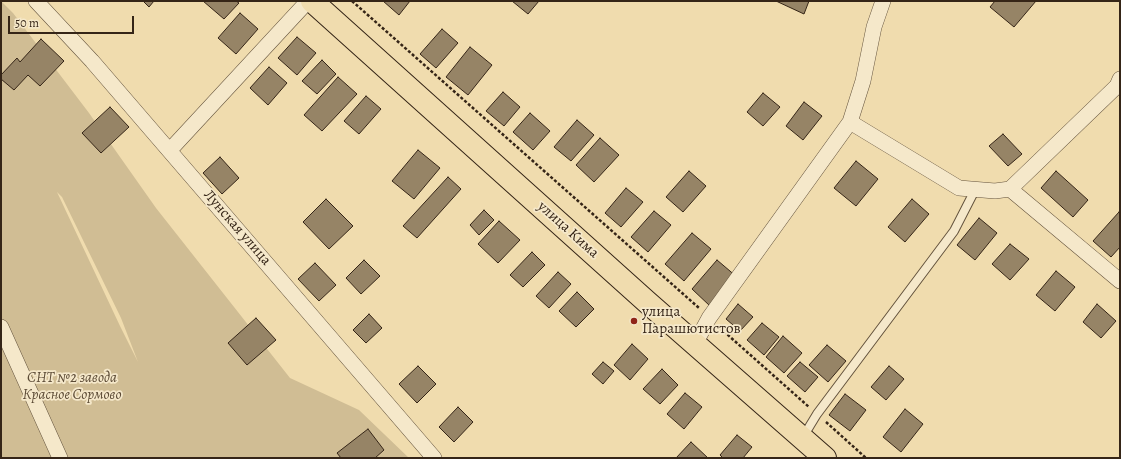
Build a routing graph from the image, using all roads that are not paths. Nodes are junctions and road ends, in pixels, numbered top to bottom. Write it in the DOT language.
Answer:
graph roads {
  1 [pos="36,1"];
  2 [pos="308,1"];
  3 [pos="312,1"];
  4 [pos="883,1"];
  5 [pos="1120,79"];
  6 [pos="850,122"];
  7 [pos="170,150"];
  8 [pos="1010,189"];
  9 [pos="975,190"];
  10 [pos="1120,281"];
  11 [pos="1,327"];
  12 [pos="695,344"];
  13 [pos="803,438"];
  14 [pos="60,458"];
  15 [pos="434,458"];
  16 [pos="825,458"];
  1 -- 7 [label="street, Лунская улица"];
  2 -- 7 [label="street"];
  3 -- 12 [label="main road, улица Кима"];
  4 -- 6 [label="street"];
  5 -- 8 [label="street"];
  6 -- 9 [label="street"];
  6 -- 12 [label="street"];
  7 -- 15 [label="street, Лунская улица"];
  8 -- 9 [label="street"];
  8 -- 10 [label="street"];
  9 -- 13 [label="lane"];
  11 -- 14 [label="street"];
  12 -- 13 [label="main road, улица Кима"];
  13 -- 16 [label="main road, улица Кима"];
}
